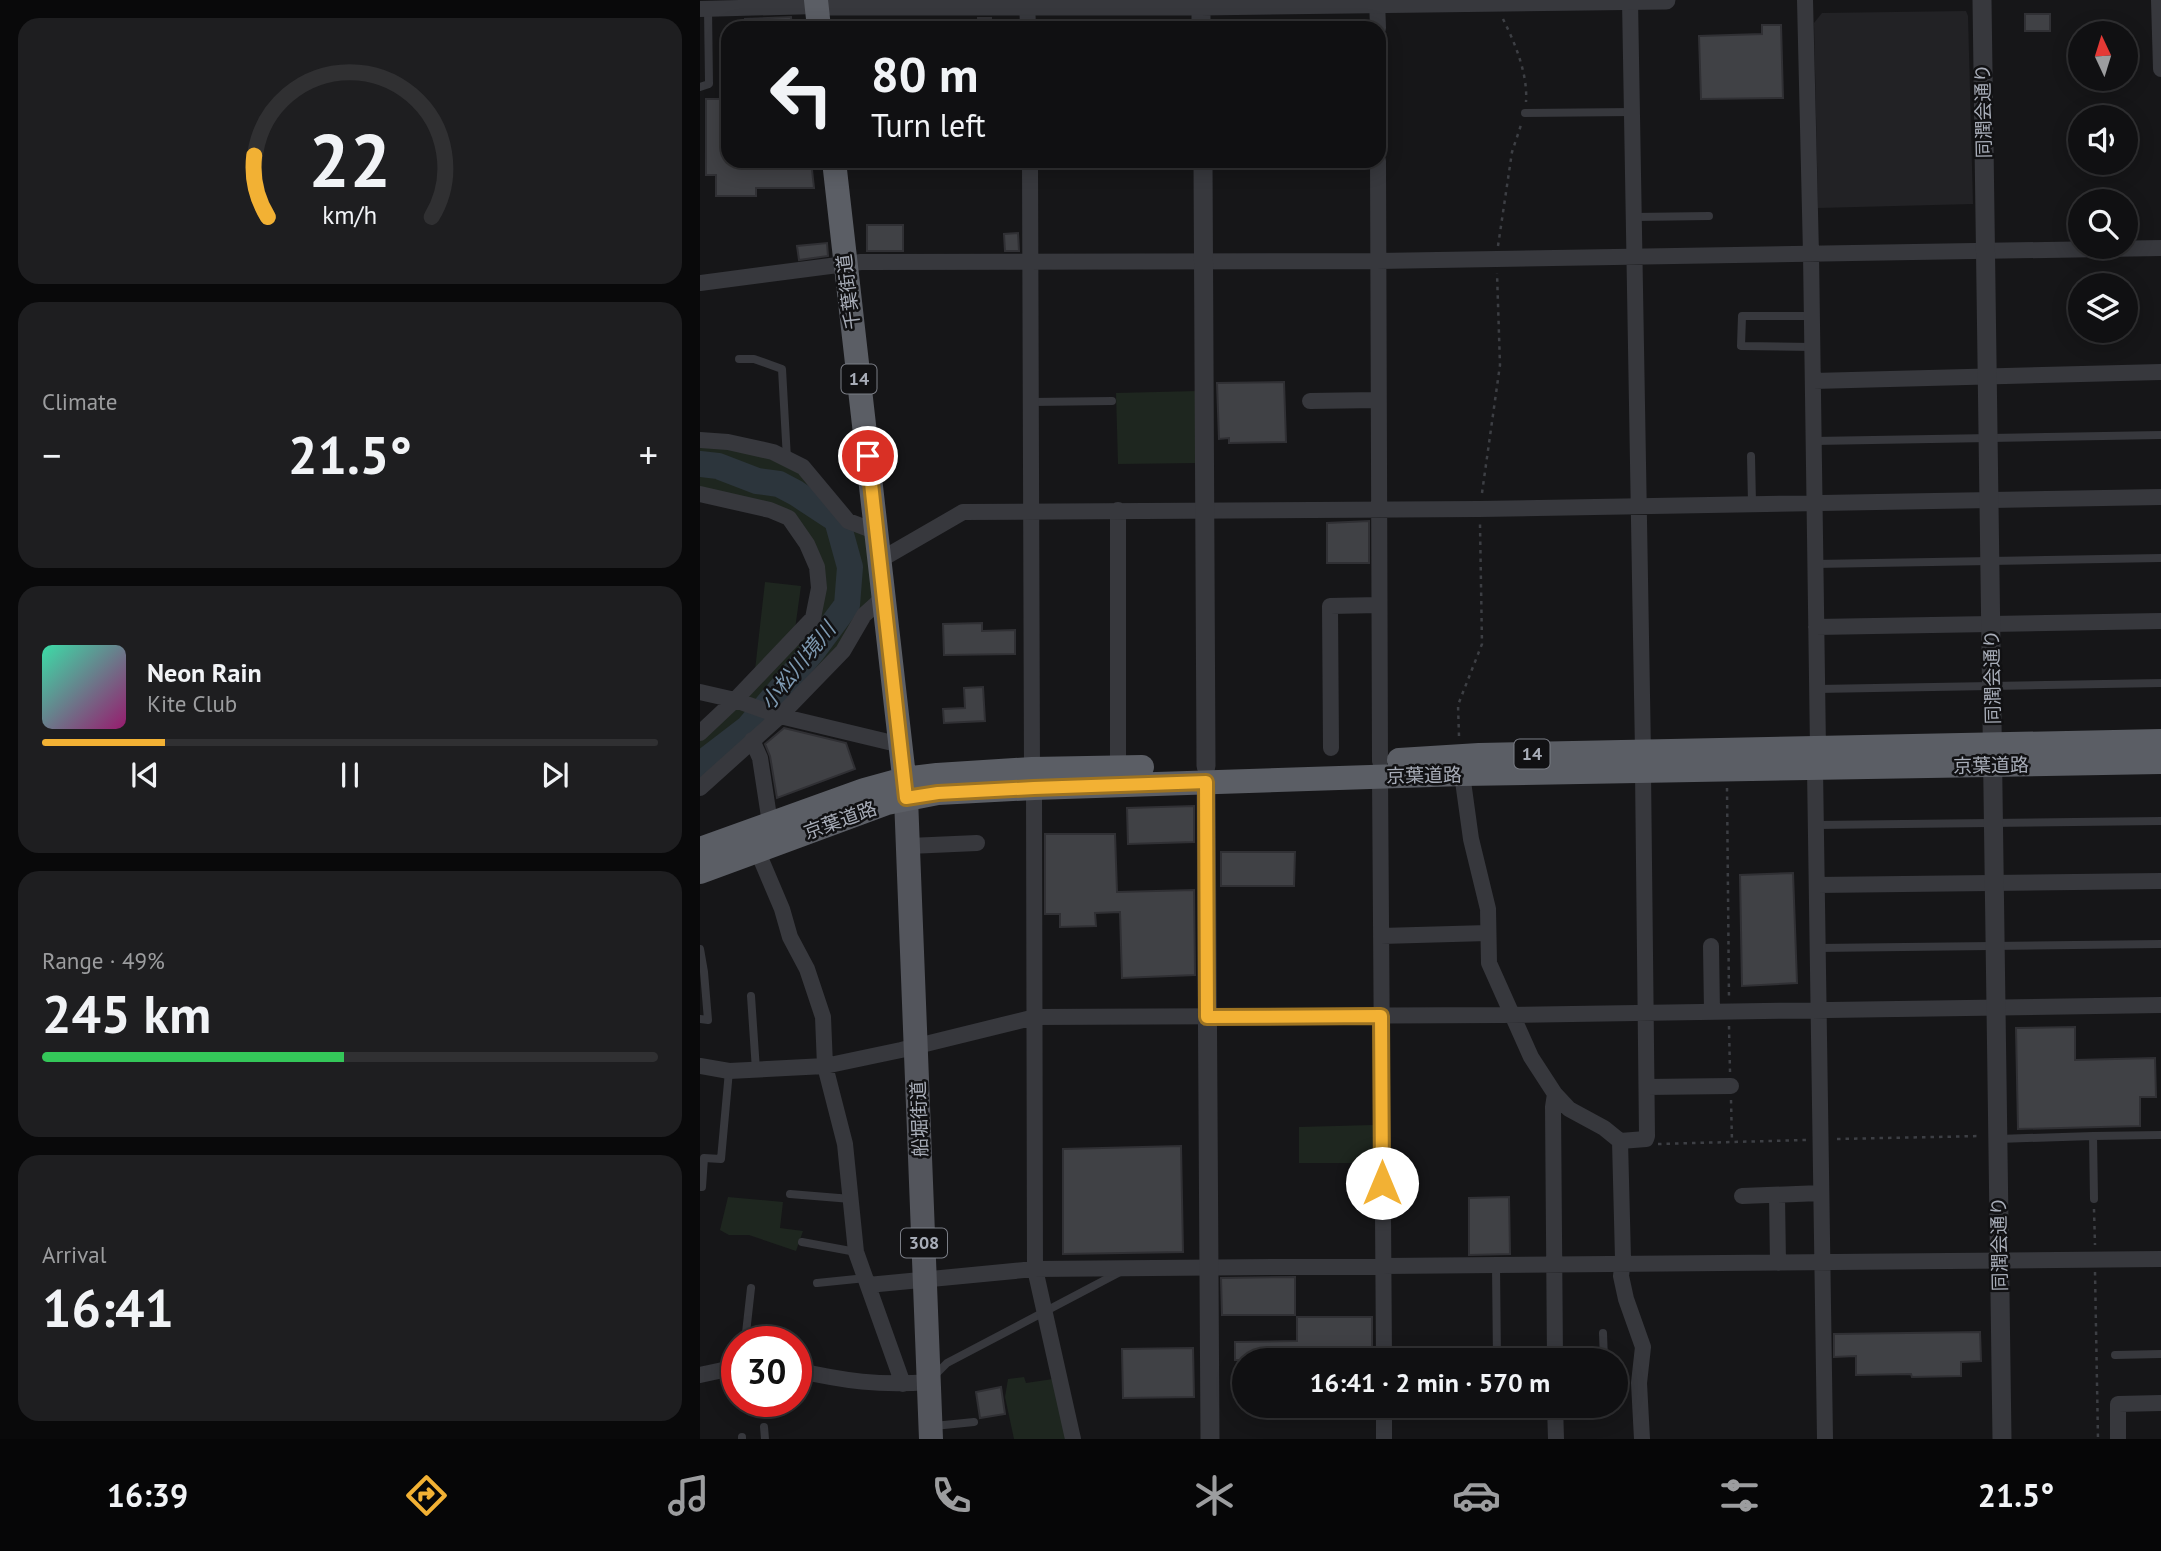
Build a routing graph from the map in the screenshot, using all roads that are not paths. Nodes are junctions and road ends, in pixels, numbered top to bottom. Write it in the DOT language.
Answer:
graph roads {
  1 [pos="1630,0"];
  2 [pos="1666,0"];
  3 [pos="1805,0"];
  4 [pos="1982,0"];
  5 [pos="2160,0"];
  6 [pos="1378,2"];
  7 [pos="1027,3"];
  8 [pos="1200,3"];
  9 [pos="704,9"];
  10 [pos="817,11"];
  11 [pos="1028,21"];
  12 [pos="1201,21"];
  13 [pos="1378,21"];
  14 [pos="2161,69"];
  15 [pos="700,88"];
  16 [pos="1633,112"];
  17 [pos="1525,113"];
  18 [pos="835,168"];
  19 [pos="1030,168"];
  20 [pos="1203,168"];
  21 [pos="1378,168"];
  22 [pos="1709,216"];
  23 [pos="1634,217"];
  24 [pos="2161,248"];
  25 [pos="1985,250"];
  26 [pos="1811,254"];
  27 [pos="1634,256"];
  28 [pos="1378,261"];
  29 [pos="1031,262"];
  30 [pos="1204,262"];
  31 [pos="845,263"];
  32 [pos="700,283"];
  33 [pos="1812,316"];
  34 [pos="1813,347"];
  35 [pos="739,359"];
  36 [pos="2161,372"];
  37 [pos="1987,376"];
  38 [pos="1813,381"];
  39 [pos="1378,400"];
  40 [pos="1112,401"];
  41 [pos="1310,401"];
  42 [pos="1032,402"];
  43 [pos="2161,435"];
  44 [pos="1988,438"];
  45 [pos="700,440"];
  46 [pos="1814,441"];
  47 [pos="1751,456"];
  48 [pos="787,459"];
  49 [pos="700,494"];
  50 [pos="2161,497"];
  51 [pos="1989,499"];
  52 [pos="1814,502"];
  53 [pos="1752,503"];
  54 [pos="1638,505"];
  55 [pos="1205,509"];
  56 [pos="1378,509"];
  57 [pos="1032,510"];
  58 [pos="1118,510"];
  59 [pos="877,532"];
  60 [pos="2161,558"];
  61 [pos="880,560"];
  62 [pos="1990,561"];
  63 [pos="1815,564"];
  64 [pos="884,597"];
  65 [pos="1379,604"];
  66 [pos="2161,621"];
  67 [pos="1991,624"];
  68 [pos="1816,627"];
  69 [pos="2161,683"];
  70 [pos="1992,686"];
  71 [pos="1817,689"];
  72 [pos="700,692"];
  73 [pos="739,702"];
  74 [pos="776,714"];
  75 [pos="700,733"];
  76 [pos="752,740"];
  77 [pos="2161,741"];
  78 [pos="901,745"];
  79 [pos="1331,748"];
  80 [pos="1993,754"];
  81 [pos="1816,758"];
  82 [pos="1643,761"];
  83 [pos="2161,762"];
  84 [pos="1461,765"];
  85 [pos="1118,768"];
  86 [pos="1380,769"];
  87 [pos="1206,774"];
  88 [pos="1033,778"];
  89 [pos="700,788"];
  90 [pos="905,789"];
  91 [pos="2161,821"];
  92 [pos="1994,822"];
  93 [pos="769,823"];
  94 [pos="1816,825"];
  95 [pos="976,843"];
  96 [pos="909,846"];
  97 [pos="700,849"];
  98 [pos="757,850"];
  99 [pos="700,872"];
  100 [pos="2161,881"];
  101 [pos="1816,884"];
  102 [pos="1994,884"];
  103 [pos="1488,933"];
  104 [pos="1381,936"];
  105 [pos="2161,944"];
  106 [pos="1711,946"];
  107 [pos="1818,948"];
  108 [pos="1995,948"];
  109 [pos="700,949"];
  110 [pos="702,972"];
  111 [pos="751,996"];
  112 [pos="2161,1005"];
  113 [pos="1996,1008"];
  114 [pos="1818,1010"];
  115 [pos="1712,1012"];
  116 [pos="1646,1013"];
  117 [pos="1513,1015"];
  118 [pos="1381,1016"];
  119 [pos="1035,1017"];
  120 [pos="1207,1017"];
  121 [pos="700,1019"];
  122 [pos="916,1047"];
  123 [pos="700,1066"];
  124 [pos="825,1066"];
  125 [pos="756,1070"];
  126 [pos="729,1072"];
  127 [pos="1731,1086"];
  128 [pos="1647,1087"];
  129 [pos="1555,1094"];
  130 [pos="2161,1135"];
  131 [pos="2093,1136"];
  132 [pos="1997,1137"];
  133 [pos="1620,1141"];
  134 [pos="700,1187"];
  135 [pos="1821,1193"];
  136 [pos="790,1195"];
  137 [pos="1777,1195"];
  138 [pos="1742,1196"];
  139 [pos="851,1199"];
  140 [pos="2094,1199"];
  141 [pos="802,1242"];
  142 [pos="856,1252"];
  143 [pos="2161,1259"];
  144 [pos="1999,1261"];
  145 [pos="1822,1262"];
  146 [pos="1778,1263"];
  147 [pos="1622,1264"];
  148 [pos="1554,1265"];
  149 [pos="1496,1266"];
  150 [pos="1383,1267"];
  151 [pos="1127,1268"];
  152 [pos="1035,1269"];
  153 [pos="1209,1269"];
  154 [pos="925,1278"];
  155 [pos="867,1281"];
  156 [pos="817,1283"];
  157 [pos="751,1288"];
  158 [pos="1045,1312"];
  159 [pos="747,1326"];
  160 [pos="1603,1333"];
  161 [pos="1384,1348"];
  162 [pos="1497,1348"];
  163 [pos="1555,1348"];
  164 [pos="1604,1348"];
  165 [pos="2161,1354"];
  166 [pos="2115,1355"];
  167 [pos="721,1370"];
  168 [pos="812,1374"];
  169 [pos="700,1375"];
  170 [pos="929,1382"];
  171 [pos="903,1384"];
  172 [pos="2161,1403"];
  173 [pos="1384,1418"];
  174 [pos="1555,1418"];
  175 [pos="974,1422"];
  176 [pos="764,1427"];
  177 [pos="931,1433"];
  178 [pos="765,1439"];
  179 [pos="1073,1439"];
  180 [pos="1210,1439"];
  181 [pos="1384,1439"];
  182 [pos="1556,1439"];
  183 [pos="1642,1439"];
  184 [pos="1825,1439"];
  185 [pos="2002,1439"];
  186 [pos="2118,1439"];
  1 -- 2 [label="street"];
  1 -- 6 [label="street"];
  1 -- 16 [label="street"];
  3 -- 26 [label="street"];
  4 -- 25 [label="street, 同潤会通り"];
  5 -- 14 [label="street"];
  6 -- 8 [label="street"];
  6 -- 13 [label="street"];
  7 -- 8 [label="street"];
  7 -- 10 [label="street"];
  7 -- 11 [label="street"];
  8 -- 12 [label="street"];
  9 -- 10 [label="street"];
  9 -- 15 [label="lane"];
  16 -- 17 [label="lane"];
  16 -- 23 [label="street"];
  18 -- 31 [label="highway, 千葉街道 / 14"];
  19 -- 29 [label="street"];
  20 -- 30 [label="street"];
  21 -- 28 [label="street"];
  22 -- 23 [label="lane"];
  23 -- 27 [label="street"];
  24 -- 25 [label="street"];
  25 -- 26 [label="street"];
  25 -- 37 [label="street, 同潤会通り"];
  26 -- 27 [label="street"];
  26 -- 33 [label="street"];
  27 -- 28 [label="street"];
  27 -- 54 [label="street"];
  28 -- 30 [label="street"];
  28 -- 39 [label="street"];
  29 -- 30 [label="street"];
  29 -- 31 [label="street"];
  29 -- 42 [label="street"];
  30 -- 55 [label="street"];
  31 -- 32 [label="street"];
  31 -- 59 [label="highway, 千葉街道 / 14"];
  33 -- 34 [label="street"];
  33 -- 34 [label="lane"];
  34 -- 38 [label="street"];
  35 -- 48 [label="lane"];
  36 -- 37 [label="street"];
  37 -- 38 [label="street"];
  37 -- 44 [label="street, 同潤会通り"];
  38 -- 46 [label="street"];
  39 -- 41 [label="street"];
  39 -- 56 [label="street"];
  40 -- 42 [label="lane"];
  42 -- 57 [label="street"];
  43 -- 44 [label="lane"];
  44 -- 46 [label="lane"];
  44 -- 51 [label="street, 同潤会通り"];
  45 -- 48 [label="street"];
  46 -- 52 [label="street"];
  47 -- 53 [label="lane"];
  48 -- 59 [label="street"];
  49 -- 73 [label="street"];
  50 -- 51 [label="street"];
  51 -- 52 [label="street"];
  51 -- 62 [label="street, 同潤会通り"];
  52 -- 53 [label="street"];
  52 -- 63 [label="street"];
  53 -- 54 [label="street"];
  54 -- 56 [label="street"];
  54 -- 82 [label="street"];
  55 -- 56 [label="street"];
  55 -- 58 [label="street"];
  55 -- 87 [label="street"];
  56 -- 65 [label="street"];
  57 -- 58 [label="street"];
  57 -- 61 [label="street"];
  57 -- 88 [label="street"];
  58 -- 85 [label="street"];
  59 -- 61 [label="highway, 千葉街道 / 14"];
  60 -- 62 [label="lane"];
  61 -- 64 [label="highway, 千葉街道 / 14"];
  62 -- 63 [label="lane"];
  62 -- 67 [label="street, 同潤会通り"];
  63 -- 68 [label="street"];
  64 -- 74 [label="street"];
  64 -- 78 [label="highway, 千葉街道 / 14"];
  65 -- 79 [label="street"];
  65 -- 86 [label="street"];
  66 -- 67 [label="street"];
  67 -- 68 [label="street"];
  67 -- 70 [label="street, 同潤会通り"];
  68 -- 71 [label="street"];
  69 -- 70 [label="lane"];
  70 -- 71 [label="lane"];
  70 -- 80 [label="street, 同潤会通り"];
  71 -- 81 [label="street"];
  72 -- 73 [label="street"];
  73 -- 74 [label="street"];
  73 -- 75 [label="street"];
  74 -- 76 [label="street"];
  74 -- 78 [label="street"];
  76 -- 89 [label="street"];
  76 -- 93 [label="street"];
  77 -- 80 [label="highway, 京葉道路 / 14"];
  78 -- 90 [label="highway, 千葉街道 / 14"];
  80 -- 81 [label="highway, 京葉道路 / 14"];
  80 -- 83 [label="highway, 京葉道路 / 14"];
  80 -- 92 [label="street, 同潤会通り"];
  81 -- 82 [label="highway, 京葉道路 / 14"];
  81 -- 82 [label="highway, 京葉道路 / 14"];
  81 -- 94 [label="street"];
  82 -- 84 [label="highway, 京葉道路 / 14"];
  82 -- 116 [label="street"];
  84 -- 86 [label="highway, 京葉道路 / 14"];
  84 -- 103 [label="street"];
  85 -- 87 [label="highway, 京葉道路 / 14"];
  85 -- 88 [label="highway, 京葉道路 / 14"];
  86 -- 87 [label="highway, 京葉道路 / 14"];
  86 -- 104 [label="street"];
  87 -- 88 [label="highway, 京葉道路 / 14"];
  87 -- 120 [label="street"];
  88 -- 90 [label="highway, 京葉道路 / 14"];
  88 -- 119 [label="street"];
  90 -- 93 [label="highway, 京葉道路 / 14"];
  90 -- 96 [label="main road, 船堀街道 / 308"];
  90 -- 98 [label="highway, 京葉道路 / 14"];
  91 -- 92 [label="lane"];
  92 -- 94 [label="lane"];
  92 -- 102 [label="street, 同潤会通り"];
  93 -- 97 [label="highway, 京葉道路 / 14"];
  94 -- 101 [label="street"];
  95 -- 96 [label="street"];
  96 -- 122 [label="main road, 船堀街道 / 308"];
  98 -- 99 [label="highway, 京葉道路 / 14"];
  98 -- 124 [label="street"];
  100 -- 102 [label="street"];
  101 -- 102 [label="street"];
  101 -- 107 [label="street"];
  102 -- 108 [label="street, 同潤会通り"];
  103 -- 104 [label="street"];
  103 -- 117 [label="street"];
  104 -- 118 [label="street"];
  105 -- 108 [label="lane"];
  106 -- 115 [label="street"];
  107 -- 108 [label="lane"];
  107 -- 114 [label="street"];
  108 -- 113 [label="street, 同潤会通り"];
  109 -- 110 [label="lane"];
  110 -- 121 [label="lane"];
  111 -- 125 [label="lane"];
  112 -- 113 [label="street"];
  113 -- 114 [label="street"];
  113 -- 132 [label="street, 同潤会通り"];
  114 -- 115 [label="street"];
  114 -- 135 [label="street"];
  115 -- 116 [label="street"];
  116 -- 117 [label="street"];
  116 -- 128 [label="street"];
  117 -- 118 [label="street"];
  117 -- 129 [label="street"];
  118 -- 120 [label="street"];
  118 -- 150 [label="street"];
  119 -- 120 [label="street"];
  119 -- 122 [label="street"];
  119 -- 152 [label="street"];
  120 -- 153 [label="street"];
  122 -- 124 [label="street"];
  122 -- 154 [label="main road, 船堀街道 / 308"];
  123 -- 126 [label="street"];
  124 -- 125 [label="street"];
  124 -- 139 [label="street"];
  125 -- 126 [label="street"];
  126 -- 134 [label="lane"];
  127 -- 128 [label="street"];
  128 -- 133 [label="street"];
  129 -- 133 [label="street"];
  129 -- 148 [label="street"];
  130 -- 131 [label="lane"];
  131 -- 132 [label="lane"];
  131 -- 140 [label="lane"];
  132 -- 144 [label="street, 同潤会通り"];
  133 -- 147 [label="street"];
  135 -- 137 [label="street"];
  135 -- 145 [label="street"];
  136 -- 139 [label="lane"];
  137 -- 138 [label="street"];
  137 -- 146 [label="street"];
  139 -- 142 [label="street"];
  141 -- 142 [label="lane"];
  142 -- 155 [label="street"];
  143 -- 144 [label="street"];
  144 -- 145 [label="street"];
  144 -- 185 [label="street, 同潤会通り"];
  145 -- 146 [label="street"];
  145 -- 184 [label="street"];
  146 -- 147 [label="street"];
  147 -- 148 [label="street"];
  147 -- 183 [label="street"];
  148 -- 149 [label="street"];
  148 -- 163 [label="street"];
  149 -- 150 [label="street"];
  149 -- 162 [label="lane"];
  150 -- 153 [label="street"];
  150 -- 161 [label="street"];
  151 -- 152 [label="street"];
  151 -- 153 [label="street"];
  151 -- 158 [label="lane"];
  152 -- 154 [label="street"];
  152 -- 158 [label="street"];
  153 -- 180 [label="street"];
  154 -- 155 [label="street"];
  154 -- 170 [label="main road, 船堀街道 / 308"];
  155 -- 156 [label="lane"];
  155 -- 171 [label="street"];
  157 -- 159 [label="lane"];
  158 -- 170 [label="lane"];
  158 -- 179 [label="street"];
  160 -- 164 [label="lane"];
  165 -- 166 [label="lane"];
  167 -- 169 [label="street"];
  168 -- 171 [label="street"];
  170 -- 171 [label="street"];
  170 -- 177 [label="main road, 船堀街道 / 308"];
  172 -- 186 [label="street"];
  173 -- 181 [label="street"];
  174 -- 182 [label="street"];
  175 -- 177 [label="lane"];
  176 -- 178 [label="lane"];
}
